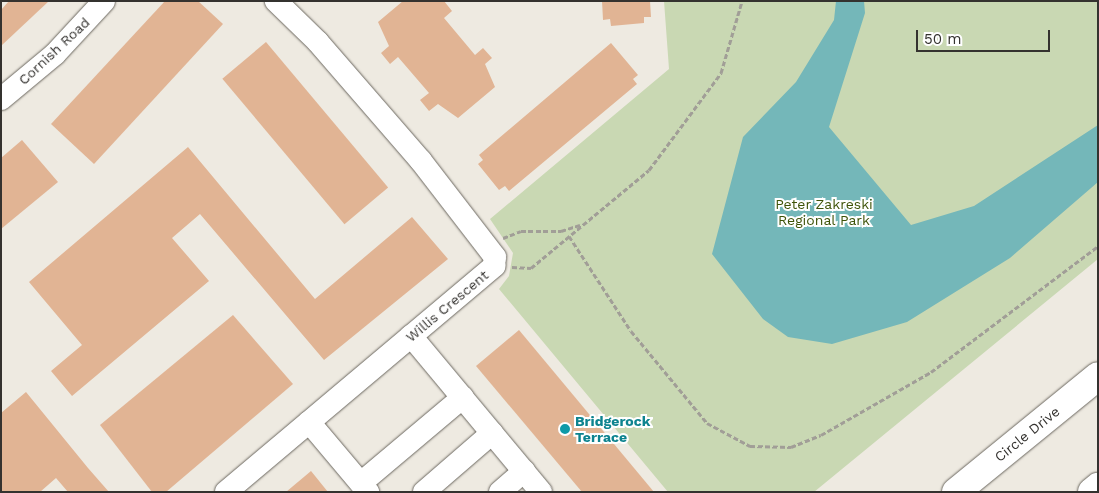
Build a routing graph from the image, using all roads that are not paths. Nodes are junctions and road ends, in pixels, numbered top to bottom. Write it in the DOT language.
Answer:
graph roads {
  1 [pos="104,1"];
  2 [pos="276,1"];
  3 [pos="1,99"];
  4 [pos="411,336"];
  5 [pos="1098,376"];
  6 [pos="463,397"];
  7 [pos="309,422"];
  8 [pos="492,433"];
  9 [pos="524,471"];
  10 [pos="1098,487"];
  11 [pos="364,488"];
  12 [pos="226,492"];
  13 [pos="424,492"];
  14 [pos="500,492"];
  15 [pos="541,492"];
  16 [pos="956,492"];
  17 [pos="1092,492"];
  1 -- 3 [label="street, Cornish Road"];
  2 -- 4 [label="street, Willis Crescent"];
  4 -- 6 [label="street"];
  4 -- 7 [label="street, Willis Crescent"];
  5 -- 16 [label="highway, Circle Drive"];
  6 -- 8 [label="street"];
  6 -- 11 [label="street"];
  7 -- 11 [label="street"];
  7 -- 12 [label="street, Willis Crescent"];
  8 -- 9 [label="street"];
  8 -- 13 [label="street"];
  9 -- 14 [label="street"];
  9 -- 15 [label="street"];
  10 -- 17 [label="highway"];
}
